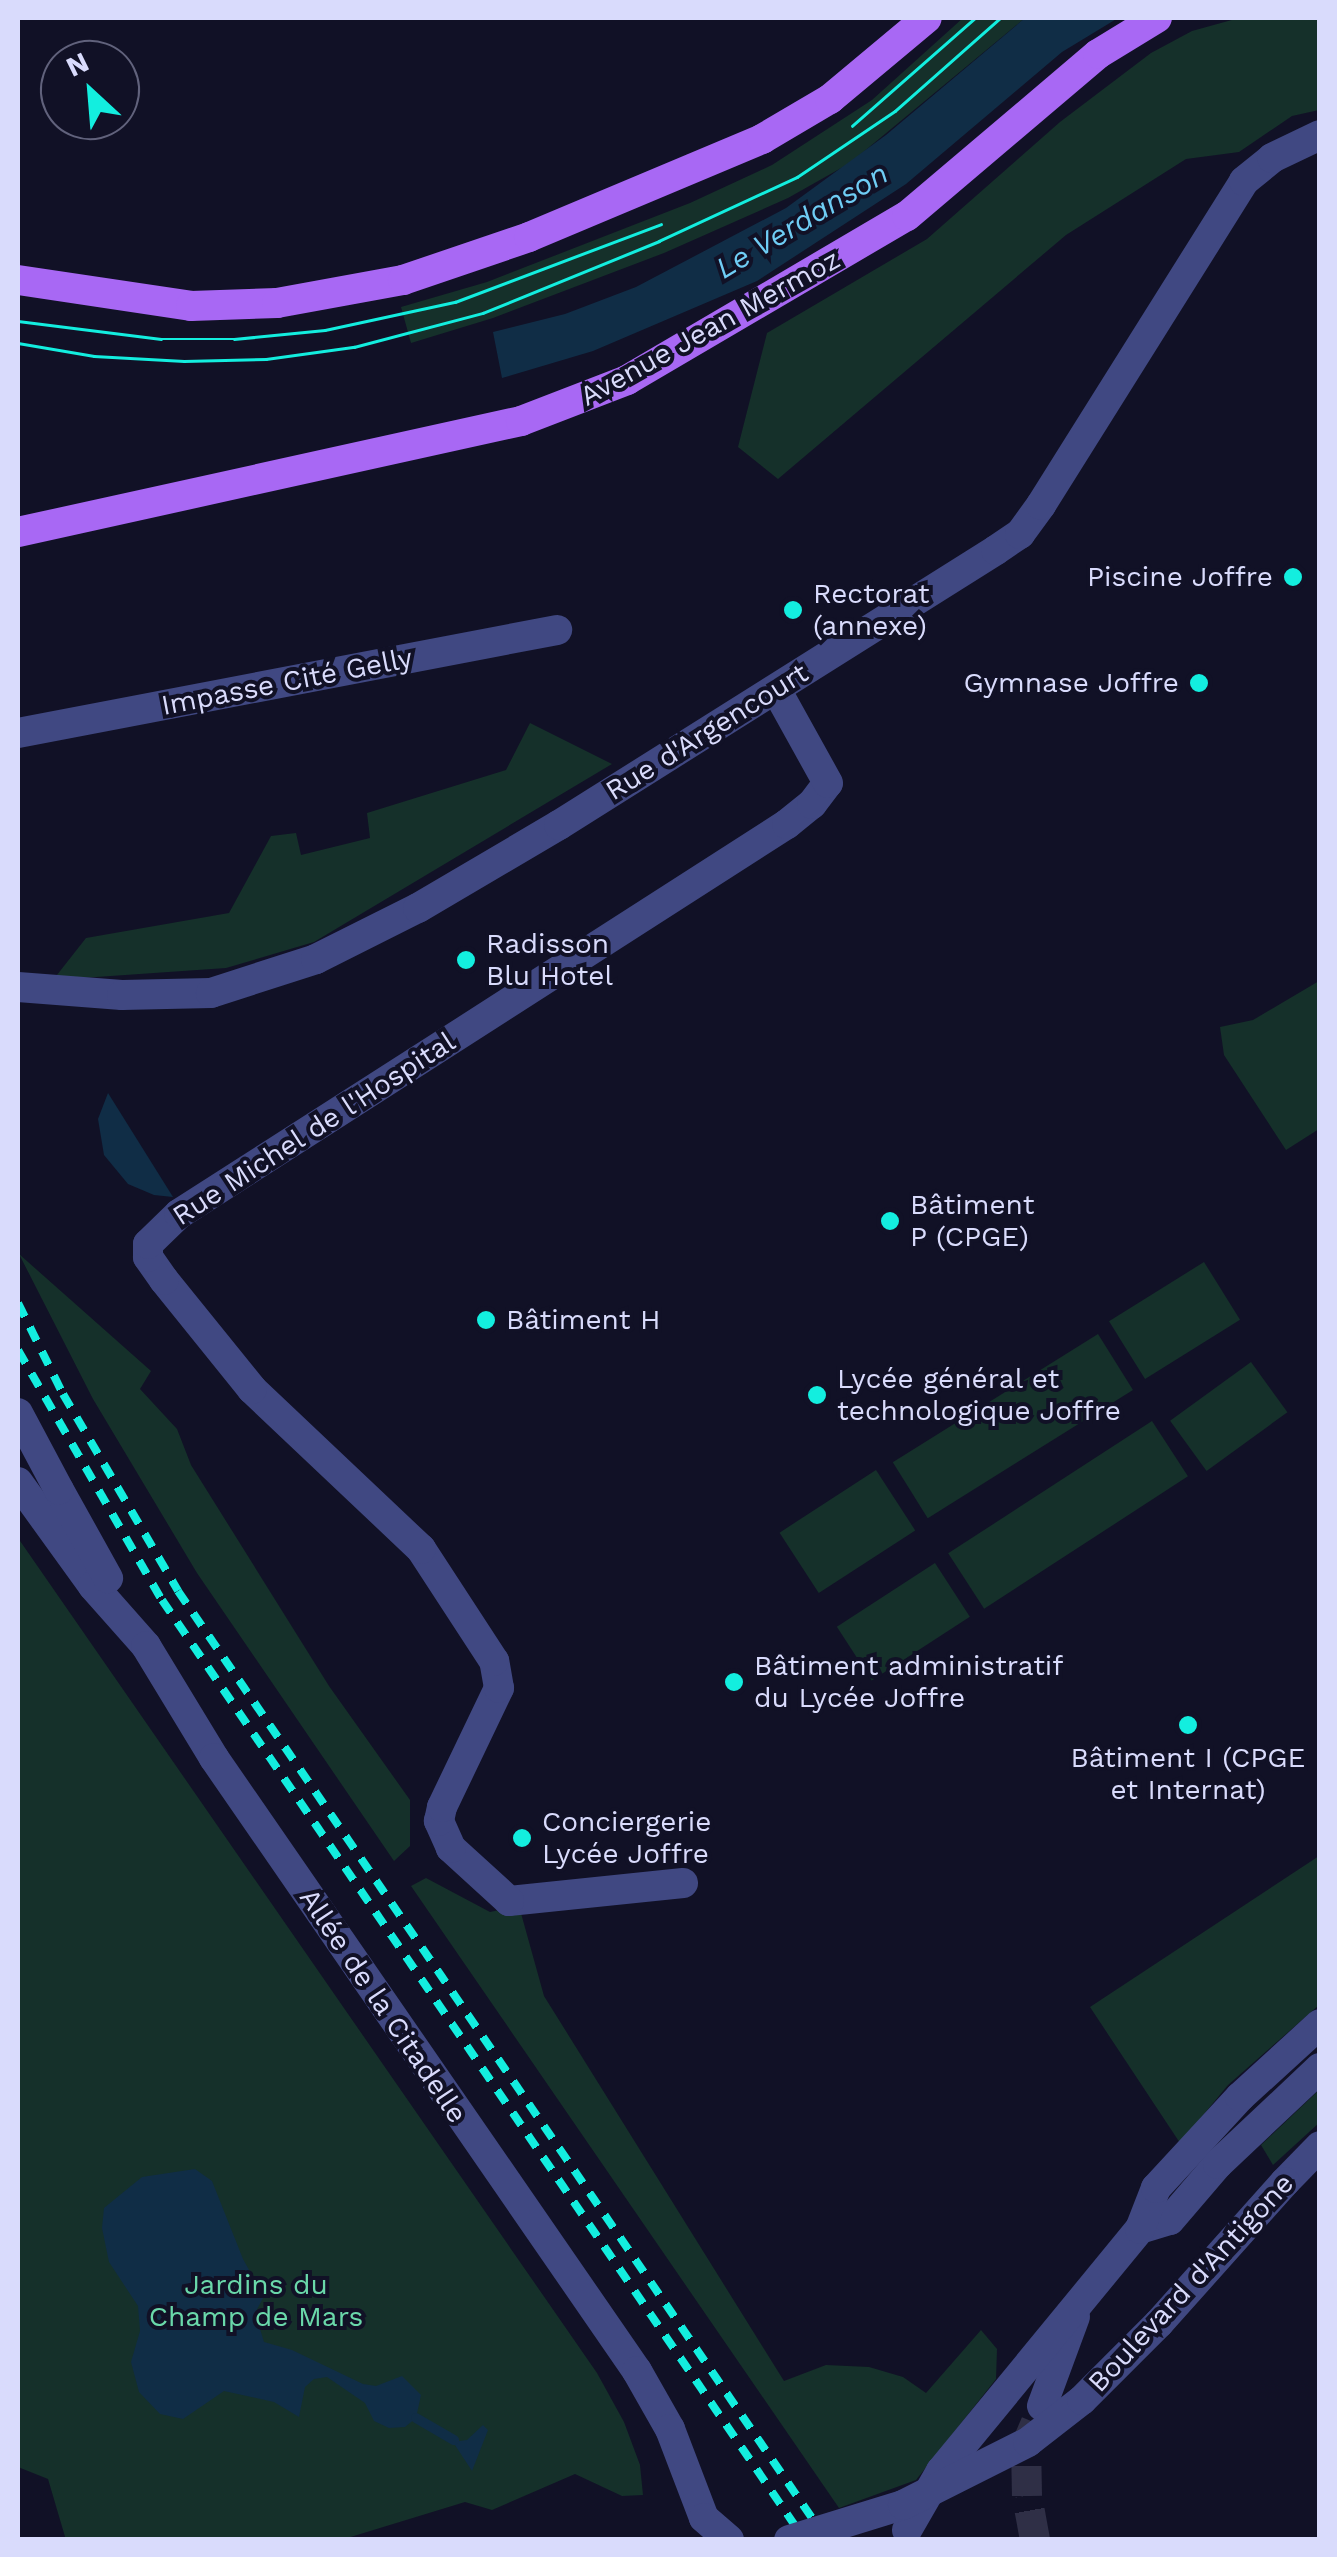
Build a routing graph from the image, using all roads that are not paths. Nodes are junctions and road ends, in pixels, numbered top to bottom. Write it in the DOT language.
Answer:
graph roads {
  1 [pos="926,18"];
  2 [pos="1157,18"];
  3 [pos="1320,136"];
  4 [pos="18,280"];
  5 [pos="18,532"];
  6 [pos="558,630"];
  7 [pos="776,689"];
  8 [pos="18,733"];
  9 [pos="18,987"];
  10 [pos="18,1413"];
  11 [pos="18,1482"];
  12 [pos="146,1646"];
  13 [pos="683,1884"];
  14 [pos="1320,2024"];
  15 [pos="1320,2068"];
  16 [pos="1320,2146"];
  17 [pos="1140,2229"];
  18 [pos="1083,2295"];
  19 [pos="1042,2406"];
  20 [pos="907,2530"];
  21 [pos="729,2540"];
  22 [pos="788,2540"];
  1 -- 4 [label="main road"];
  2 -- 5 [label="main road, Avenue Jean Mermoz"];
  3 -- 7 [label="street, Rue d'Argencourt"];
  6 -- 8 [label="street, Impasse Cité Gelly"];
  7 -- 9 [label="street, Rue d'Argencourt"];
  7 -- 13 [label="street, Rue Michel de l'Hospital"];
  10 -- 12 [label="street, bridge"];
  11 -- 12 [label="street, Allée de la Citadelle"];
  12 -- 21 [label="street, Allée de la Citadelle"];
  14 -- 17 [label="street"];
  15 -- 17 [label="street"];
  16 -- 22 [label="street, Boulevard d'Antigone, bridge"];
  17 -- 18 [label="street"];
  18 -- 19 [label="street"];
  18 -- 20 [label="street"];
}
